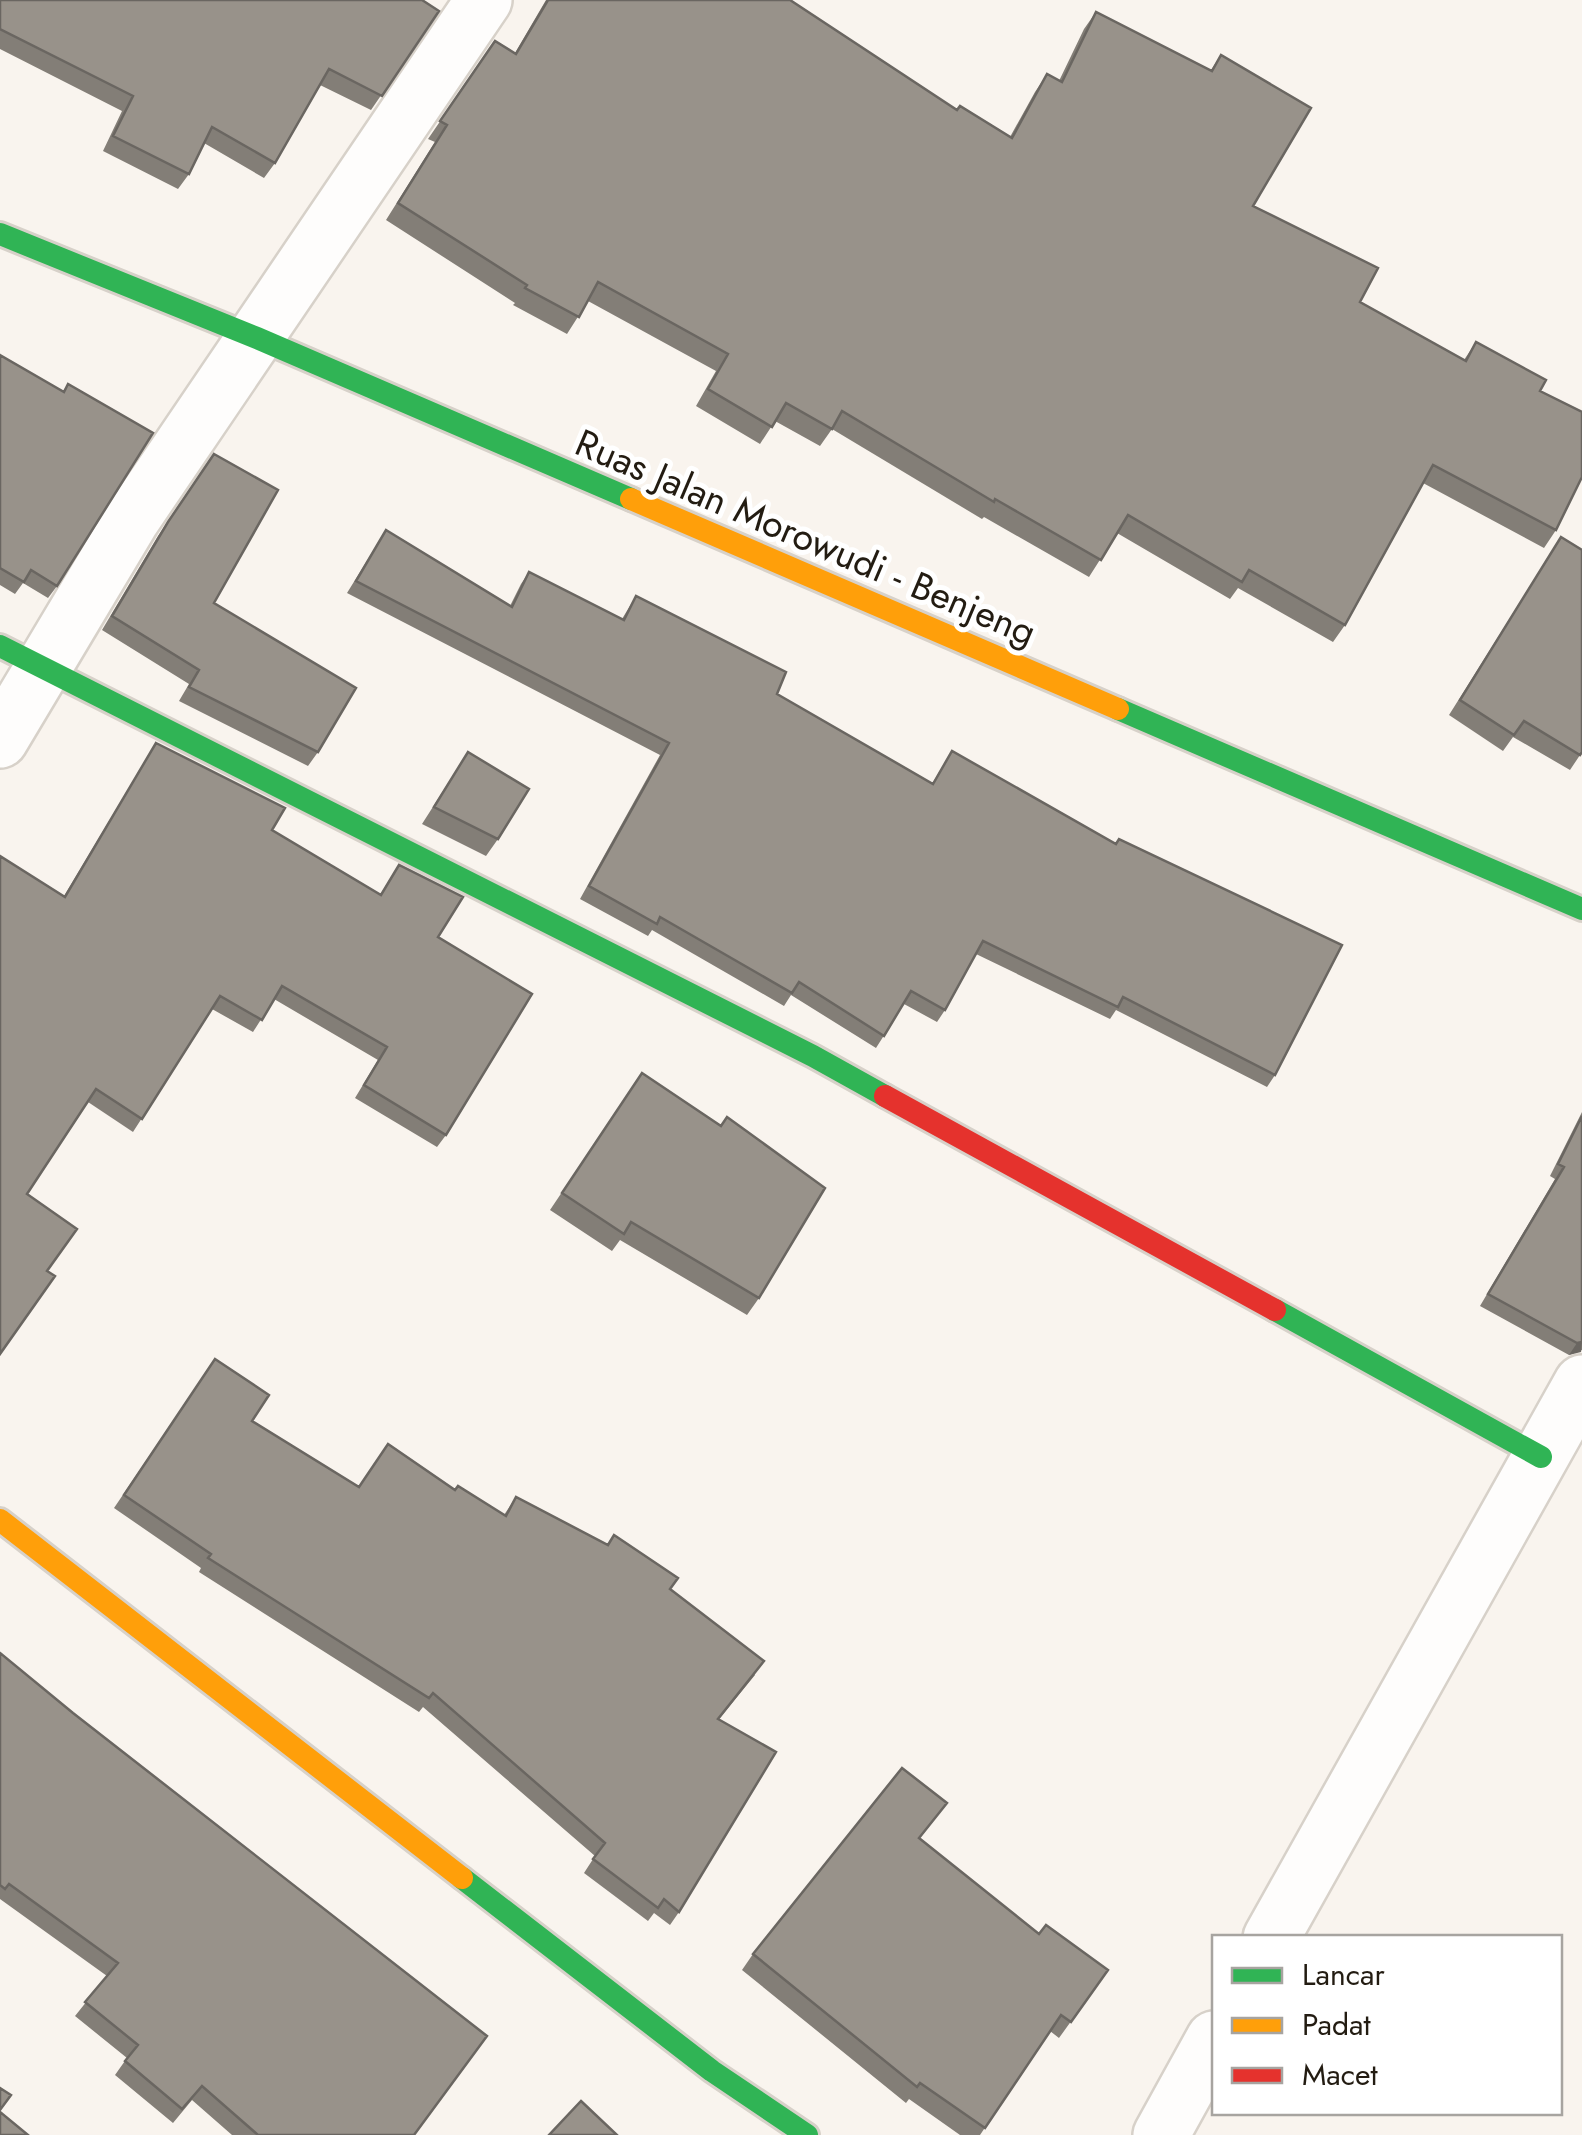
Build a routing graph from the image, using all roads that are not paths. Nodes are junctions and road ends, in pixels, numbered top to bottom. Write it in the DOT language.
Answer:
graph roads {
  1 [pos="484,0"];
  2 [pos="0,234"];
  3 [pos="257,338"];
  4 [pos="22,657"];
  5 [pos="0,740"];
  6 [pos="1582,909"];
  7 [pos="1582,1383"];
  8 [pos="1541,1457"];
  9 [pos="0,1520"];
  10 [pos="1274,1935"];
  11 [pos="1212,2043"];
  12 [pos="806,2135"];
  13 [pos="1161,2135"];
  1 -- 3 [label="street"];
  2 -- 3 [label="street, Ruas Jalan Morowudi - Benjeng"];
  3 -- 4 [label="street"];
  3 -- 6 [label="street, Ruas Jalan Morowudi - Benjeng"];
  4 -- 5 [label="street"];
  4 -- 8 [label="street"];
  7 -- 8 [label="street"];
  8 -- 10 [label="street"];
  9 -- 12 [label="street"];
  11 -- 13 [label="street"];
}
